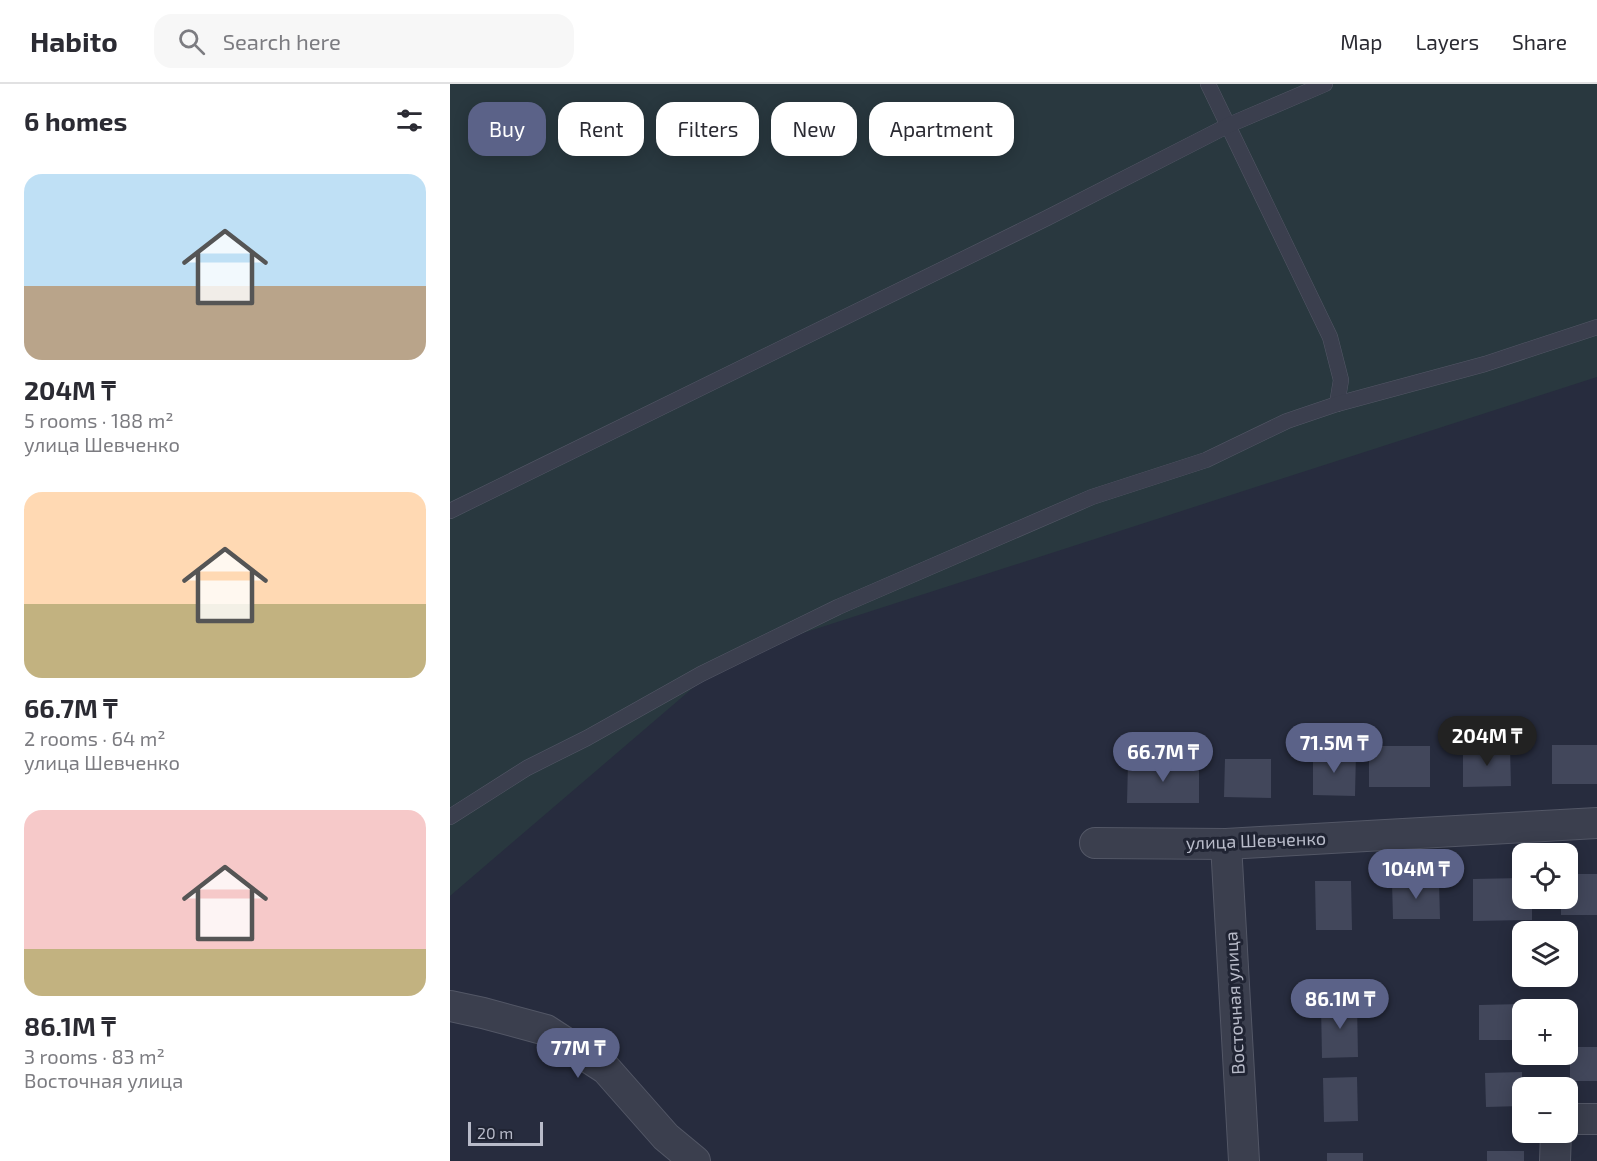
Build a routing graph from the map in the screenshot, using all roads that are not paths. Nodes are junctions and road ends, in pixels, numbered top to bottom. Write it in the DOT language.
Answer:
graph roads {
  1 [pos="1208,84"];
  2 [pos="1325,84"];
  3 [pos="1229,125"];
  4 [pos="1597,327"];
  5 [pos="1337,404"];
  6 [pos="450,511"];
  7 [pos="450,817"];
  8 [pos="1597,823"];
  9 [pos="1095,843"];
  10 [pos="1226,844"];
  11 [pos="450,1006"];
  12 [pos="1578,1119"];
  13 [pos="1597,1119"];
  14 [pos="1556,1143"];
  15 [pos="695,1161"];
  16 [pos="1244,1161"];
  17 [pos="1555,1161"];
  1 -- 3 [label="lane"];
  2 -- 3 [label="lane"];
  3 -- 5 [label="lane"];
  3 -- 6 [label="lane"];
  4 -- 5 [label="lane"];
  5 -- 7 [label="lane"];
  8 -- 10 [label="street, улица Шевченко"];
  9 -- 10 [label="street, улица Шевченко"];
  10 -- 16 [label="street, Восточная улица"];
  11 -- 15 [label="street"];
  12 -- 13 [label="street"];
  14 -- 17 [label="street"];
}
